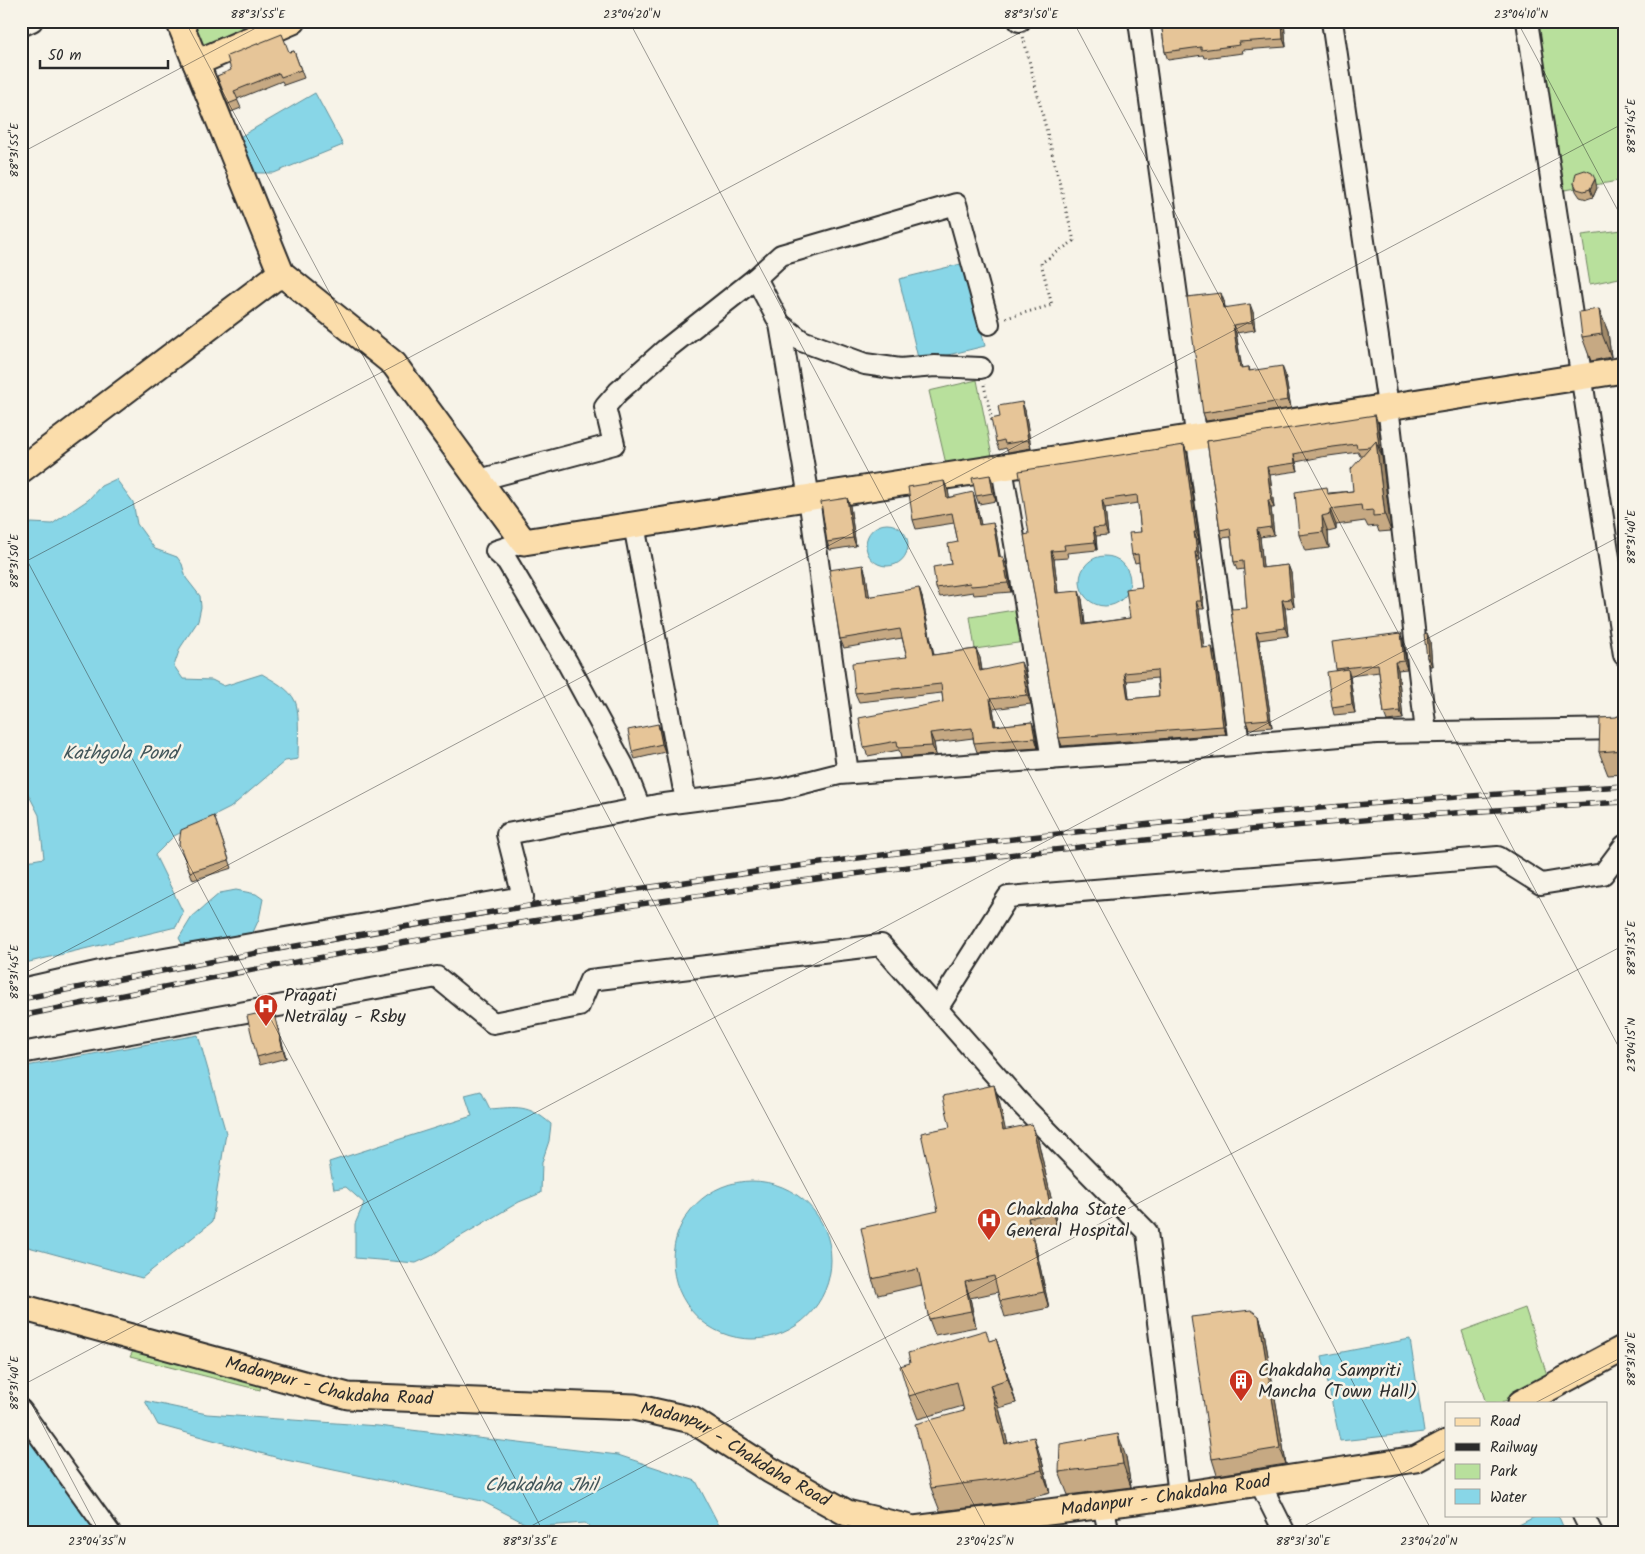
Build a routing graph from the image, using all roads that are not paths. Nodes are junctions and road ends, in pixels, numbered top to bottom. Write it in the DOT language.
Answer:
graph roads {
  1 [pos="32,21"];
  2 [pos="179,21"];
  3 [pos="293,21"];
  4 [pos="1139,21"];
  5 [pos="1332,21"];
  6 [pos="1527,21"];
  7 [pos="21,26"];
  8 [pos="196,62"];
  9 [pos="281,274"];
  10 [pos="756,278"];
  11 [pos="780,324"];
  12 [pos="989,324"];
  13 [pos="981,368"];
  14 [pos="1624,370"];
  15 [pos="1580,377"];
  16 [pos="1388,406"];
  17 [pos="1197,436"];
  18 [pos="1002,468"];
  19 [pos="21,470"];
  20 [pos="479,480"];
  21 [pos="809,498"];
  22 [pos="634,525"];
  23 [pos="524,542"];
  24 [pos="1624,655"];
  25 [pos="1624,729"];
  26 [pos="1426,732"];
  27 [pos="1239,744"];
  28 [pos="1052,759"];
  29 [pos="848,773"];
  30 [pos="686,801"];
  31 [pos="640,808"];
  32 [pos="1624,846"];
  33 [pos="21,989"];
  34 [pos="937,1009"];
  35 [pos="21,1053"];
  36 [pos="21,1307"];
  37 [pos="1624,1348"];
  38 [pos="1525,1402"];
  39 [pos="21,1410"];
  40 [pos="1445,1444"];
  41 [pos="1260,1483"];
  42 [pos="1179,1495"];
  43 [pos="1103,1505"];
  44 [pos="1584,1516"];
  45 [pos="110,1533"];
  46 [pos="1109,1533"];
  47 [pos="1286,1533"];
  48 [pos="1592,1533"];
  1 -- 7 [label="street"];
  2 -- 8 [label="main road"];
  3 -- 8 [label="main road"];
  4 -- 17 [label="street"];
  5 -- 16 [label="street"];
  6 -- 15 [label="street"];
  8 -- 9 [label="main road"];
  9 -- 19 [label="main road"];
  9 -- 20 [label="main road"];
  10 -- 11 [label="street"];
  10 -- 12 [label="street"];
  10 -- 20 [label="street"];
  11 -- 13 [label="street"];
  11 -- 21 [label="street"];
  14 -- 15 [label="main road"];
  15 -- 16 [label="main road"];
  15 -- 24 [label="street"];
  16 -- 17 [label="main road"];
  16 -- 26 [label="street"];
  17 -- 18 [label="main road"];
  17 -- 27 [label="street"];
  18 -- 21 [label="main road"];
  18 -- 28 [label="street"];
  20 -- 23 [label="main road"];
  21 -- 22 [label="main road"];
  21 -- 29 [label="street"];
  22 -- 23 [label="main road"];
  22 -- 30 [label="street"];
  23 -- 31 [label="street"];
  25 -- 26 [label="street"];
  26 -- 27 [label="street"];
  27 -- 28 [label="street"];
  28 -- 29 [label="street"];
  29 -- 30 [label="street"];
  30 -- 31 [label="street"];
  31 -- 33 [label="street"];
  32 -- 34 [label="street"];
  34 -- 35 [label="street"];
  34 -- 42 [label="street"];
  36 -- 43 [label="main road, Madanpur - Chakdaha Road"];
  37 -- 38 [label="main road"];
  39 -- 45 [label="street"];
  40 -- 41 [label="main road, Madanpur - Chakdaha Road"];
  41 -- 42 [label="main road, Madanpur - Chakdaha Road"];
  41 -- 47 [label="street"];
  42 -- 43 [label="main road, Madanpur - Chakdaha Road"];
  43 -- 46 [label="street"];
  44 -- 48 [label="street"];
}
